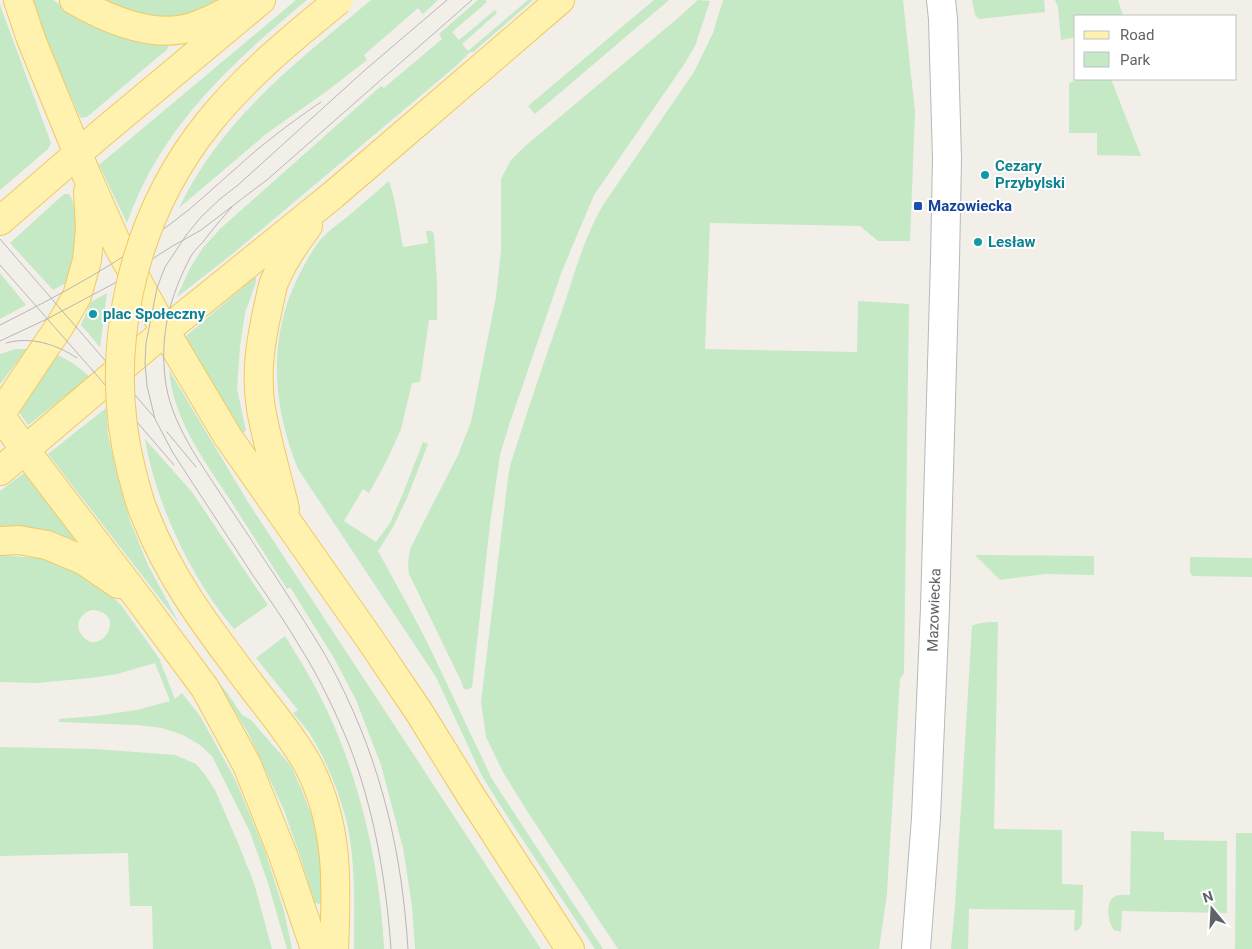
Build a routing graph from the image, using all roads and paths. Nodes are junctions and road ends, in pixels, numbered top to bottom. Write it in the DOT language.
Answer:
graph roads {
  1 [pos="18,0"];
  2 [pos="74,0"];
  3 [pos="250,0"];
  4 [pos="260,0"];
  5 [pos="339,0"];
  6 [pos="560,0"];
  7 [pos="941,0"];
  8 [pos="82,165"];
  9 [pos="333,195"];
  10 [pos="0,221"];
  11 [pos="165,331"];
  12 [pos="0,416"];
  13 [pos="25,450"];
  14 [pos="0,471"];
  15 [pos="288,522"];
  16 [pos="0,541"];
  17 [pos="139,599"];
  18 [pos="315,949"];
  19 [pos="334,949"];
  20 [pos="570,949"];
  21 [pos="916,949"];
  1 -- 8 [label="main road"];
  2 -- 3 [label="main road"];
  4 -- 8 [label="main road"];
  5 -- 19 [label="main road, bridge"];
  6 -- 9 [label="main road"];
  7 -- 21 [label="street, Mazowiecka"];
  8 -- 10 [label="main road"];
  8 -- 11 [label="main road"];
  8 -- 12 [label="main road"];
  9 -- 11 [label="main road"];
  9 -- 15 [label="main road"];
  11 -- 13 [label="main road"];
  11 -- 15 [label="main road"];
  12 -- 13 [label="main road"];
  13 -- 14 [label="main road"];
  13 -- 17 [label="main road"];
  15 -- 20 [label="main road"];
  16 -- 17 [label="main road"];
  17 -- 18 [label="main road"];
}
